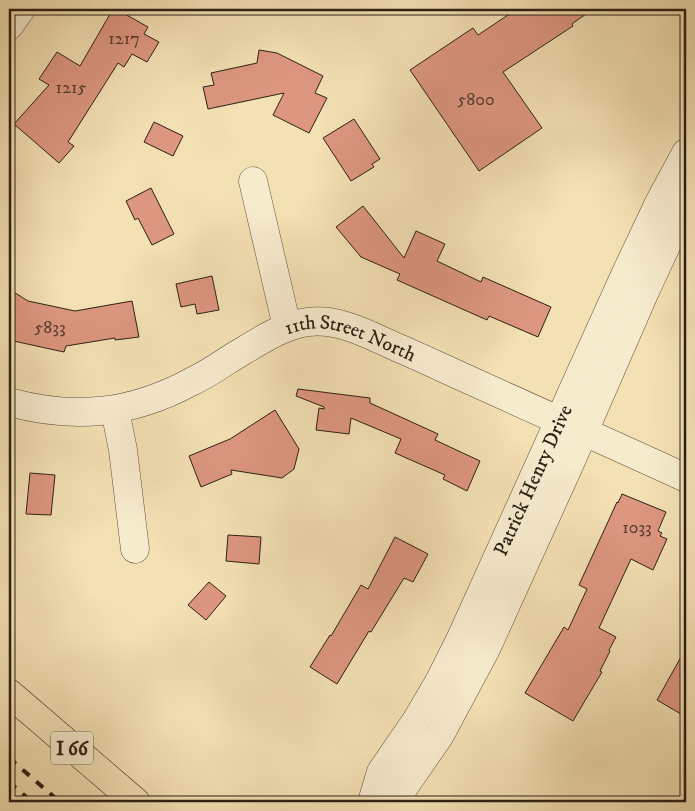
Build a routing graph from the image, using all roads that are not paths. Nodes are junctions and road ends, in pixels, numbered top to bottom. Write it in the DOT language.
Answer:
graph roads {
  1 [pos="21,9"];
  2 [pos="9,26"];
  3 [pos="686,153"];
  4 [pos="253,181"];
  5 [pos="686,203"];
  6 [pos="287,327"];
  7 [pos="9,402"];
  8 [pos="116,410"];
  9 [pos="572,427"];
  10 [pos="686,478"];
  11 [pos="136,549"];
  12 [pos="9,693"];
  13 [pos="136,802"];
  14 [pos="372,802"];
  15 [pos="385,802"];
  1 -- 2 [label="street"];
  3 -- 9 [label="street, Patrick Henry Drive"];
  4 -- 6 [label="street"];
  5 -- 9 [label="street, Patrick Henry Drive"];
  6 -- 8 [label="street, 11th Street North"];
  6 -- 9 [label="street, 11th Street North"];
  7 -- 8 [label="street, 11th Street North"];
  8 -- 11 [label="street"];
  9 -- 10 [label="street, 11th Street North"];
  9 -- 14 [label="street, Patrick Henry Drive"];
  9 -- 15 [label="street, Patrick Henry Drive"];
  12 -- 13 [label="highway, I 66"];
}
